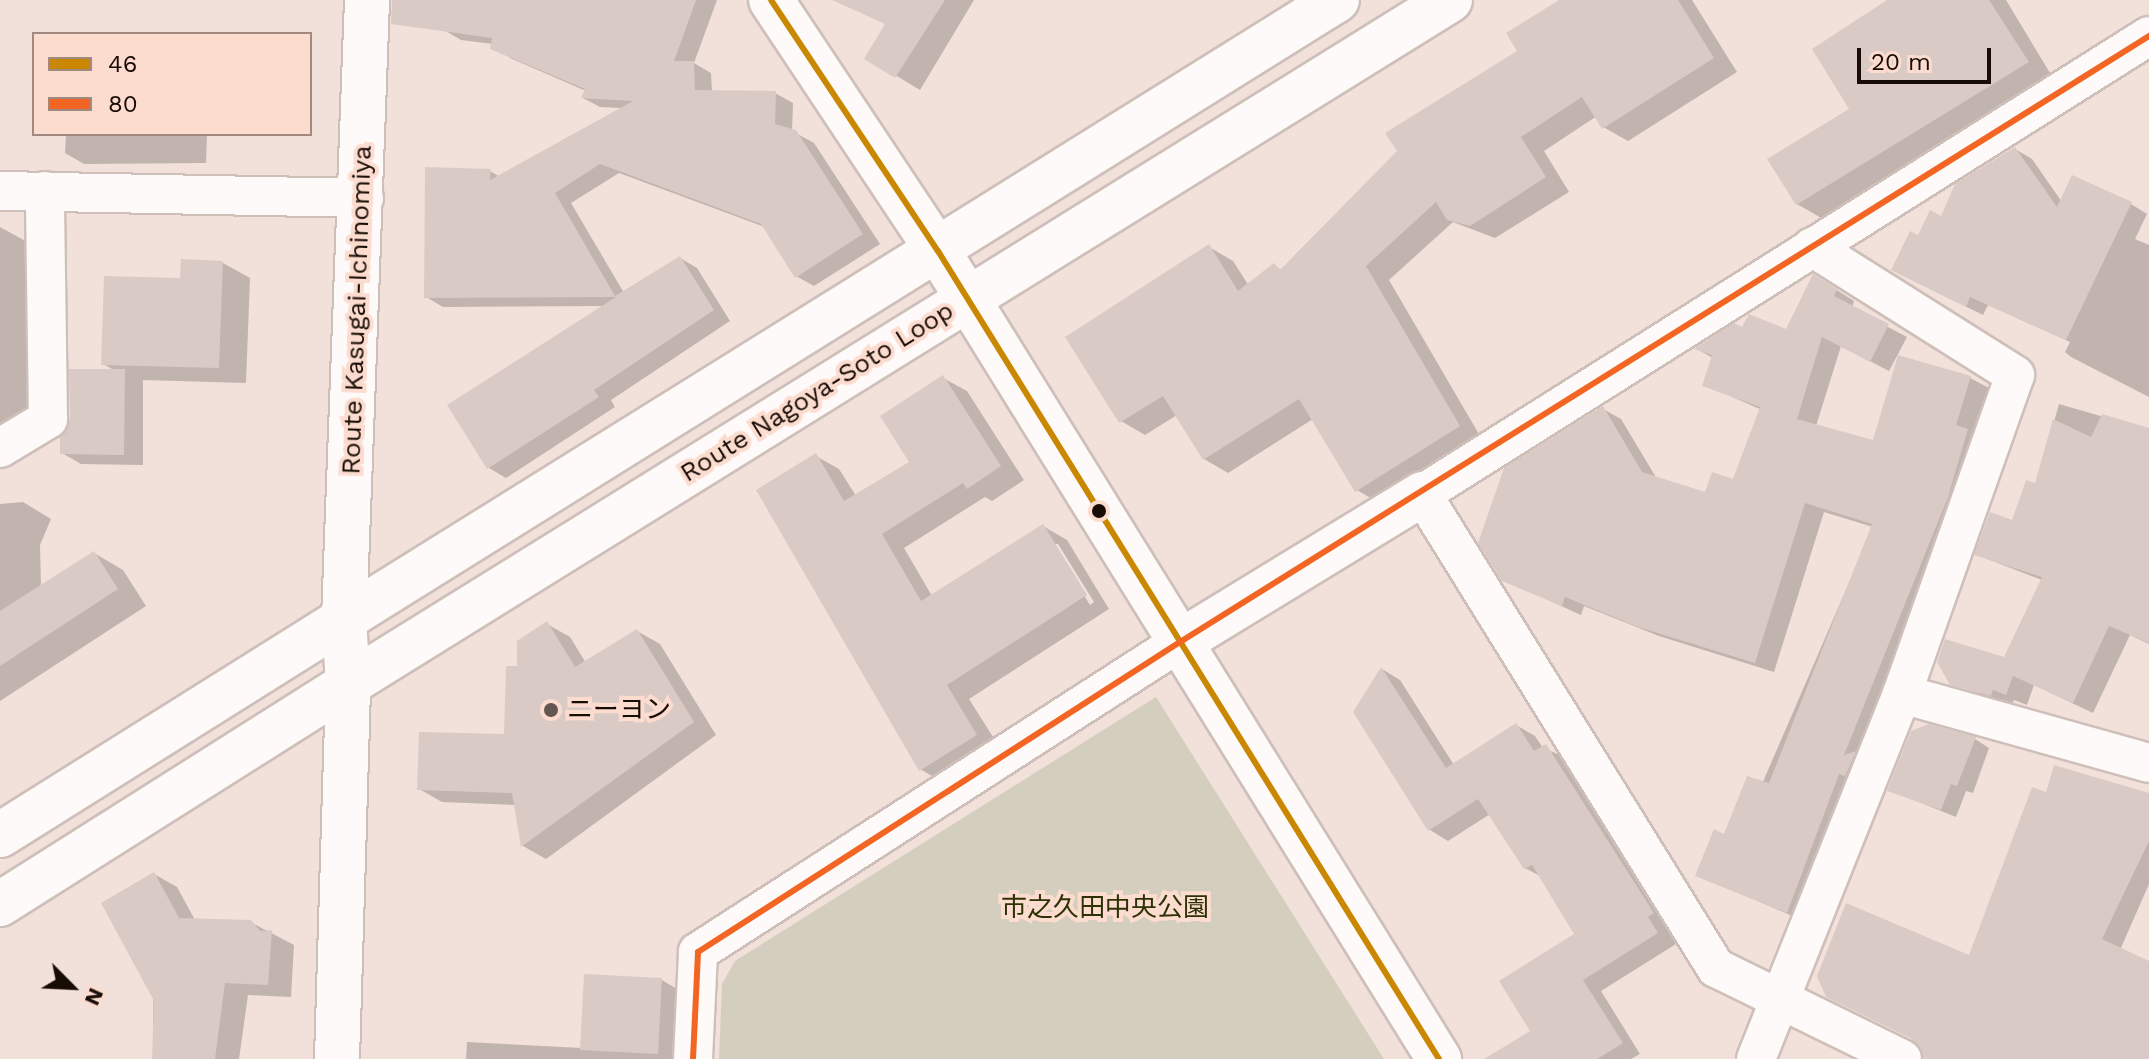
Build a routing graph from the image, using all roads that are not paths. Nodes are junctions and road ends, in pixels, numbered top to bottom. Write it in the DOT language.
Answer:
graph roads {
  1 [pos="367,0"];
  2 [pos="771,0"];
  3 [pos="1337,0"];
  4 [pos="1450,0"];
  5 [pos="2149,36"];
  6 [pos="0,191"];
  7 [pos="45,191"];
  8 [pos="364,198"];
  9 [pos="1812,247"];
  10 [pos="938,251"];
  11 [pos="966,299"];
  12 [pos="0,448"];
  13 [pos="1422,494"];
  14 [pos="344,619"];
  15 [pos="1180,642"];
  16 [pos="348,684"];
  17 [pos="1902,694"];
  18 [pos="2149,763"];
  19 [pos="0,835"];
  20 [pos="0,904"];
  21 [pos="1778,1001"];
  22 [pos="337,1059"];
  23 [pos="693,1059"];
  24 [pos="1439,1059"];
  25 [pos="1756,1059"];
  26 [pos="1902,1059"];
  1 -- 8 [label="main road, Route Kasugai-Ichinomiya"];
  2 -- 10 [label="main road"];
  3 -- 10 [label="main road"];
  4 -- 11 [label="main road, Route Nagoya-Soto Loop"];
  5 -- 9 [label="street"];
  6 -- 7 [label="street"];
  7 -- 8 [label="street"];
  7 -- 12 [label="street"];
  8 -- 14 [label="main road, Route Kasugai-Ichinomiya"];
  9 -- 13 [label="street"];
  9 -- 17 [label="street"];
  10 -- 11 [label="main road"];
  10 -- 14 [label="main road"];
  11 -- 15 [label="main road"];
  11 -- 16 [label="main road, Route Nagoya-Soto Loop"];
  13 -- 15 [label="main road"];
  13 -- 21 [label="street"];
  14 -- 16 [label="main road, Route Kasugai-Ichinomiya"];
  14 -- 19 [label="main road"];
  15 -- 23 [label="street"];
  15 -- 24 [label="main road"];
  16 -- 20 [label="main road"];
  16 -- 22 [label="main road, Route Kasugai-Ichinomiya"];
  17 -- 18 [label="street"];
  17 -- 21 [label="street"];
  21 -- 25 [label="street"];
  21 -- 26 [label="street"];
}
